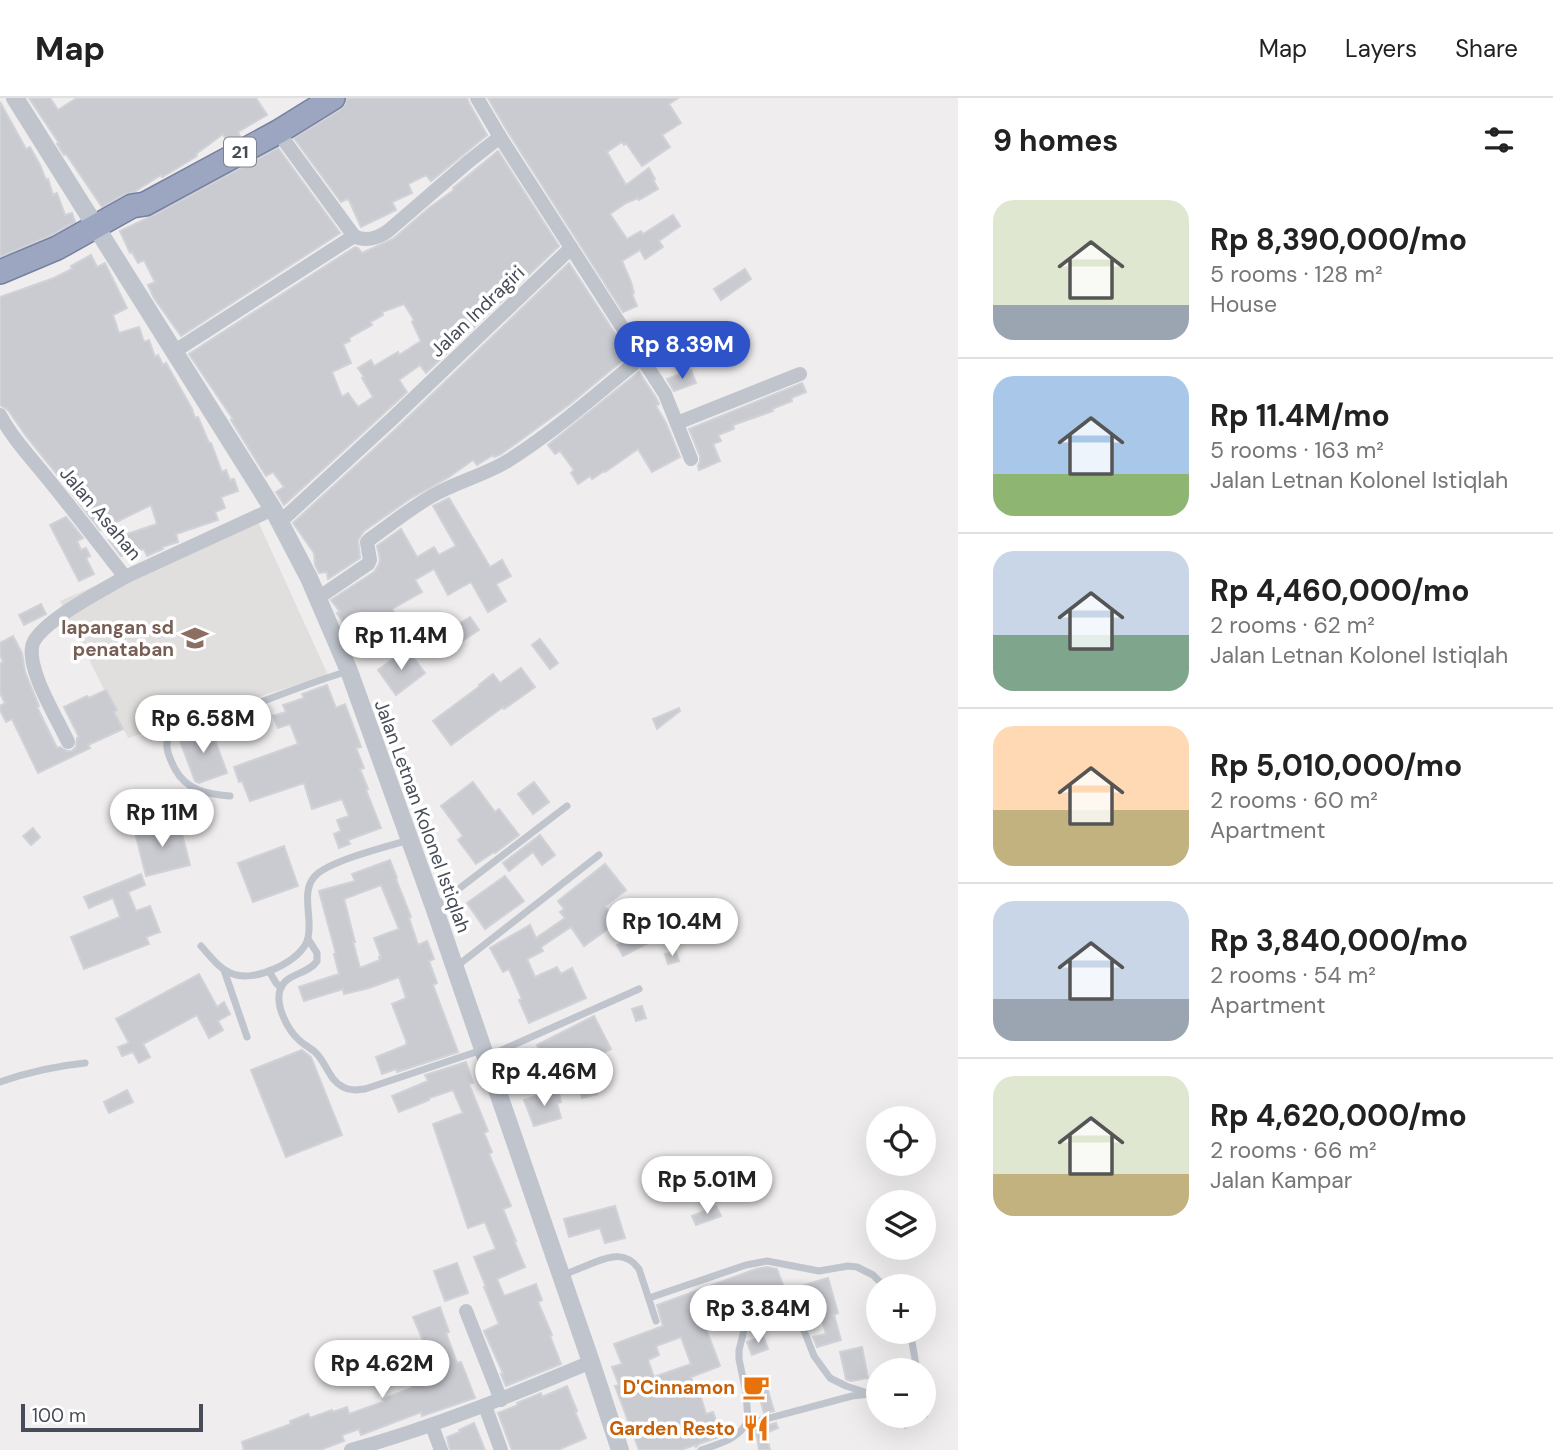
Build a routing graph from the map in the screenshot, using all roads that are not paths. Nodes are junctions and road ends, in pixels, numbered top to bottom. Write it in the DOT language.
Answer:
graph roads {
  1 [pos="15,98"];
  2 [pos="333,98"];
  3 [pos="477,98"];
  4 [pos="278,132"];
  5 [pos="500,137"];
  6 [pos="99,231"];
  7 [pos="358,238"];
  8 [pos="571,248"];
  9 [pos="0,272"];
  10 [pos="0,287"];
  11 [pos="175,351"];
  12 [pos="642,357"];
  13 [pos="800,374"];
  14 [pos="0,415"];
  15 [pos="677,423"];
  16 [pos="691,459"];
  17 [pos="276,516"];
  18 [pos="125,577"];
  19 [pos="318,598"];
  20 [pos="349,671"];
  21 [pos="68,742"];
  22 [pos="230,796"];
  23 [pos="567,806"];
  24 [pos="410,840"];
  25 [pos="599,855"];
  26 [pos="434,907"];
  27 [pos="308,939"];
  28 [pos="201,946"];
  29 [pos="224,969"];
  30 [pos="454,969"];
  31 [pos="269,971"];
  32 [pos="281,988"];
  33 [pos="639,989"];
  34 [pos="247,1037"];
  35 [pos="484,1052"];
  36 [pos="85,1063"];
  37 [pos="0,1082"];
  38 [pos="871,1274"];
  39 [pos="561,1276"];
  40 [pos="649,1298"];
  41 [pos="466,1311"];
  42 [pos="656,1321"];
  43 [pos="591,1362"];
  44 [pos="866,1392"];
  45 [pos="866,1395"];
  46 [pos="500,1400"];
  47 [pos="485,1406"];
  48 [pos="747,1424"];
  49 [pos="432,1426"];
  50 [pos="351,1450"];
  51 [pos="442,1450"];
  52 [pos="502,1450"];
  53 [pos="620,1450"];
  54 [pos="701,1450"];
  1 -- 6 [label="street, Jalan Letnan Kolonel Istiqlah"];
  2 -- 4 [label="highway, 21"];
  3 -- 5 [label="street"];
  4 -- 6 [label="highway, 21"];
  4 -- 7 [label="street"];
  5 -- 7 [label="street"];
  5 -- 8 [label="street"];
  6 -- 9 [label="highway, 21"];
  6 -- 10 [label="highway, 21"];
  6 -- 11 [label="street, Jalan Letnan Kolonel Istiqlah"];
  7 -- 11 [label="street"];
  8 -- 12 [label="street"];
  8 -- 17 [label="street, Jalan Indragiri"];
  11 -- 17 [label="street, Jalan Letnan Kolonel Istiqlah"];
  12 -- 15 [label="street"];
  12 -- 19 [label="street"];
  13 -- 15 [label="street"];
  14 -- 18 [label="street, Jalan Asahan"];
  15 -- 16 [label="street"];
  17 -- 18 [label="street, Jalan Asahan"];
  17 -- 19 [label="street, Jalan Letnan Kolonel Istiqlah"];
  18 -- 21 [label="street"];
  19 -- 20 [label="street, Jalan Letnan Kolonel Istiqlah"];
  20 -- 22 [label="lane"];
  20 -- 24 [label="street, Jalan Letnan Kolonel Istiqlah"];
  23 -- 26 [label="lane"];
  24 -- 26 [label="street, Jalan Letnan Kolonel Istiqlah"];
  24 -- 27 [label="lane"];
  25 -- 30 [label="lane"];
  26 -- 30 [label="street, Jalan Letnan Kolonel Istiqlah"];
  27 -- 31 [label="lane"];
  27 -- 32 [label="lane"];
  28 -- 29 [label="lane"];
  29 -- 31 [label="lane"];
  29 -- 34 [label="lane"];
  30 -- 35 [label="street, Jalan Letnan Kolonel Istiqlah"];
  31 -- 32 [label="lane"];
  32 -- 35 [label="lane"];
  33 -- 35 [label="lane"];
  35 -- 39 [label="street, Jalan Letnan Kolonel Istiqlah"];
  36 -- 37 [label="lane"];
  38 -- 40 [label="lane"];
  39 -- 40 [label="lane"];
  39 -- 43 [label="street, Jalan Letnan Kolonel Istiqlah"];
  40 -- 42 [label="lane"];
  41 -- 46 [label="street"];
  43 -- 46 [label="street"];
  43 -- 53 [label="street, Jalan Letnan Kolonel Istiqlah"];
  44 -- 48 [label="lane"];
  45 -- 48 [label="lane"];
  46 -- 47 [label="street"];
  47 -- 49 [label="street"];
  47 -- 52 [label="street"];
  48 -- 54 [label="lane"];
  49 -- 50 [label="street"];
  49 -- 51 [label="street"];
}
